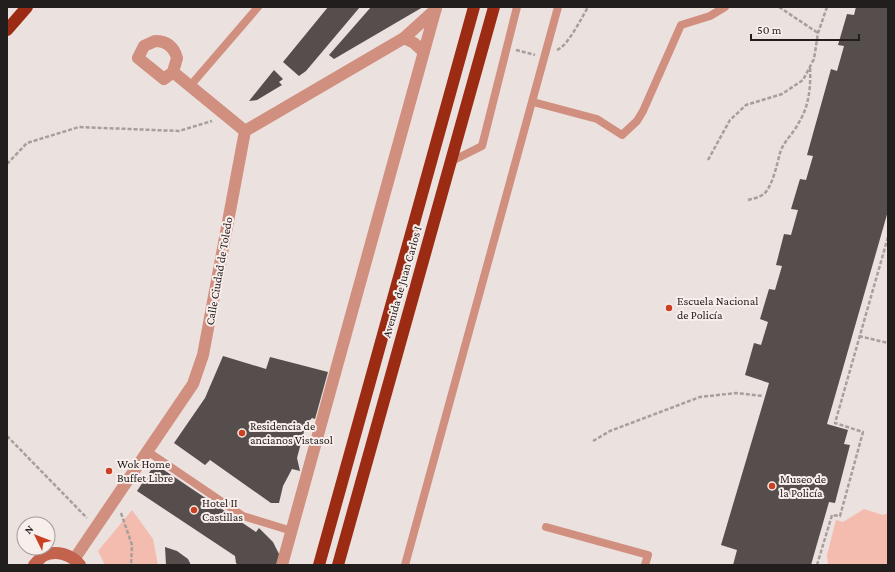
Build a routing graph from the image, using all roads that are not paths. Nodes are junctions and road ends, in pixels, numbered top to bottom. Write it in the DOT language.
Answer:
graph roads {
  1 [pos="27,7"];
  2 [pos="258,7"];
  3 [pos="474,7"];
  4 [pos="494,7"];
  5 [pos="517,7"];
  6 [pos="558,7"];
  7 [pos="725,7"];
  8 [pos="436,8"];
  9 [pos="7,30"];
  10 [pos="404,38"];
  11 [pos="424,52"];
  12 [pos="174,72"];
  13 [pos="190,86"];
  14 [pos="534,102"];
  15 [pos="245,131"];
  16 [pos="450,162"];
  17 [pos="147,451"];
  18 [pos="546,527"];
  19 [pos="292,530"];
  20 [pos="78,562"];
  21 [pos="34,565"];
  22 [pos="282,565"];
  23 [pos="319,565"];
  24 [pos="338,565"];
  25 [pos="405,565"];
  26 [pos="645,565"];
  1 -- 9 [label="highway"];
  2 -- 13 [label="lane"];
  3 -- 23 [label="highway, Avenida de Juan Carlos I"];
  4 -- 16 [label="highway, Avenida de Juan Carlos I"];
  5 -- 16 [label="lane"];
  6 -- 14 [label="lane"];
  7 -- 14 [label="lane"];
  8 -- 10 [label="street"];
  8 -- 11 [label="street"];
  10 -- 11 [label="street"];
  10 -- 15 [label="street"];
  11 -- 19 [label="street"];
  12 -- 13 [label="street"];
  13 -- 15 [label="street"];
  14 -- 25 [label="lane"];
  15 -- 17 [label="street, Calle Ciudad de Toledo"];
  16 -- 24 [label="highway, Avenida de Juan Carlos I"];
  17 -- 19 [label="lane"];
  17 -- 20 [label="street, Calle Ciudad de Toledo"];
  18 -- 26 [label="lane"];
  19 -- 22 [label="street"];
  20 -- 21 [label="street"];
}
